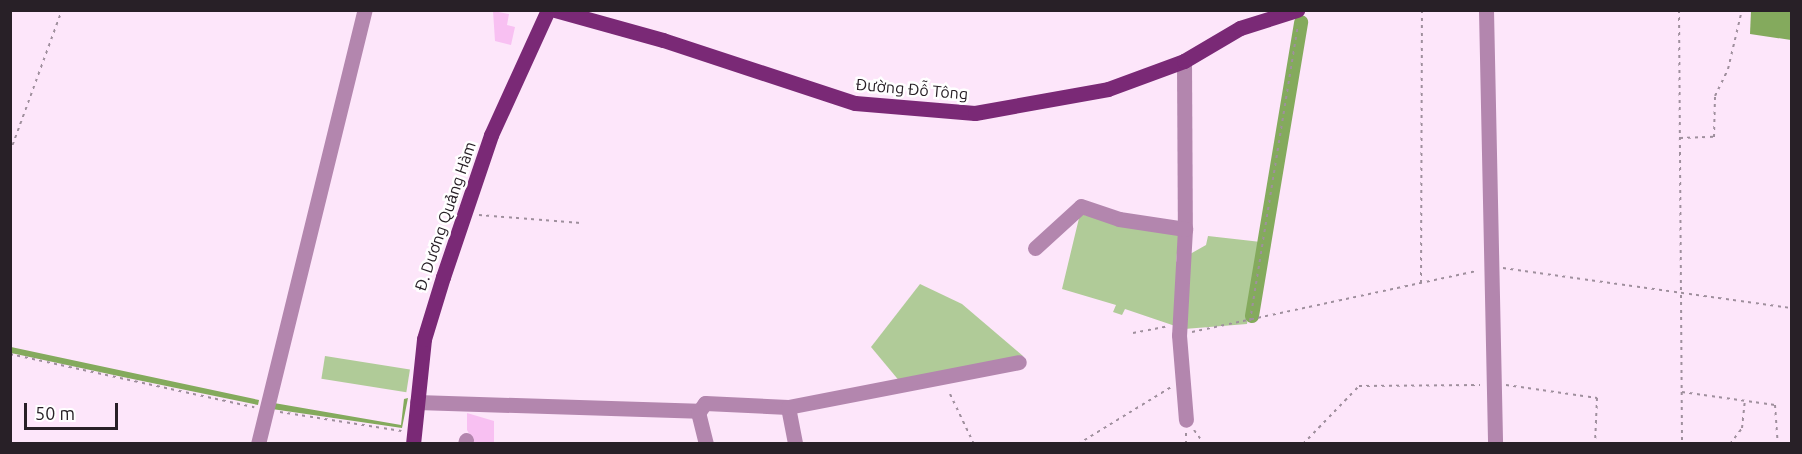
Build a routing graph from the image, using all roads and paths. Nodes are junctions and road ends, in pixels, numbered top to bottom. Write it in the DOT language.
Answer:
graph roads {
  1 [pos="62,10"];
  2 [pos="366,10"];
  3 [pos="548,10"];
  4 [pos="555,10"];
  5 [pos="1422,10"];
  6 [pos="1485,10"];
  7 [pos="1679,10"];
  8 [pos="1742,10"];
  9 [pos="1298,16"];
  10 [pos="1184,61"];
  11 [pos="1680,138"];
  12 [pos="10,152"];
  13 [pos="465,214"];
  14 [pos="581,223"];
  15 [pos="1185,229"];
  16 [pos="1035,248"];
  17 [pos="1492,268"];
  18 [pos="1421,283"];
  19 [pos="1681,293"];
  20 [pos="1791,308"];
  21 [pos="1250,321"];
  22 [pos="1133,333"];
  23 [pos="1179,335"];
  24 [pos="10,354"];
  25 [pos="1019,362"];
  26 [pos="1184,378"];
  27 [pos="1494,383"];
  28 [pos="1682,392"];
  29 [pos="950,394"];
  30 [pos="1745,401"];
  31 [pos="417,402"];
  32 [pos="788,407"];
  33 [pos="266,409"];
  34 [pos="698,411"];
  35 [pos="1186,420"];
  36 [pos="413,438"];
  37 [pos="258,444"];
  38 [pos="706,444"];
  39 [pos="795,444"];
  40 [pos="974,444"];
  41 [pos="1078,444"];
  42 [pos="1204,444"];
  43 [pos="1303,444"];
  44 [pos="1495,444"];
  45 [pos="1595,444"];
  46 [pos="1682,444"];
  47 [pos="1730,444"];
  48 [pos="1778,444"];
  1 -- 12 [label="path"];
  2 -- 33 [label="street"];
  3 -- 13 [label="main road, Đ. Dương Quảng Hàm"];
  4 -- 10 [label="main road, Đường Đỗ Tông"];
  5 -- 18 [label="path"];
  6 -- 17 [label="street"];
  7 -- 11 [label="path"];
  8 -- 11 [label="path"];
  9 -- 10 [label="main road, Đường Đỗ Tông"];
  9 -- 21 [label="path"];
  10 -- 15 [label="street"];
  11 -- 19 [label="path"];
  13 -- 14 [label="path"];
  13 -- 31 [label="main road, Đ. Dương Quảng Hàm"];
  15 -- 16 [label="street"];
  15 -- 23 [label="street"];
  17 -- 18 [label="path"];
  17 -- 19 [label="path"];
  17 -- 27 [label="street"];
  18 -- 21 [label="path"];
  19 -- 20 [label="path"];
  19 -- 28 [label="path"];
  21 -- 23 [label="path"];
  22 -- 23 [label="path"];
  23 -- 26 [label="street"];
  24 -- 33 [label="path"];
  25 -- 32 [label="street"];
  26 -- 35 [label="street"];
  26 -- 41 [label="path"];
  27 -- 43 [label="path"];
  27 -- 44 [label="street"];
  27 -- 45 [label="path"];
  28 -- 30 [label="path"];
  28 -- 46 [label="path"];
  29 -- 40 [label="path"];
  30 -- 47 [label="path"];
  30 -- 48 [label="path"];
  31 -- 34 [label="street"];
  31 -- 36 [label="main road, Đ. Dương Quảng Hàm"];
  32 -- 34 [label="street"];
  32 -- 39 [label="street"];
  33 -- 36 [label="path"];
  33 -- 37 [label="street"];
  34 -- 38 [label="street"];
  35 -- 42 [label="path"];
}
